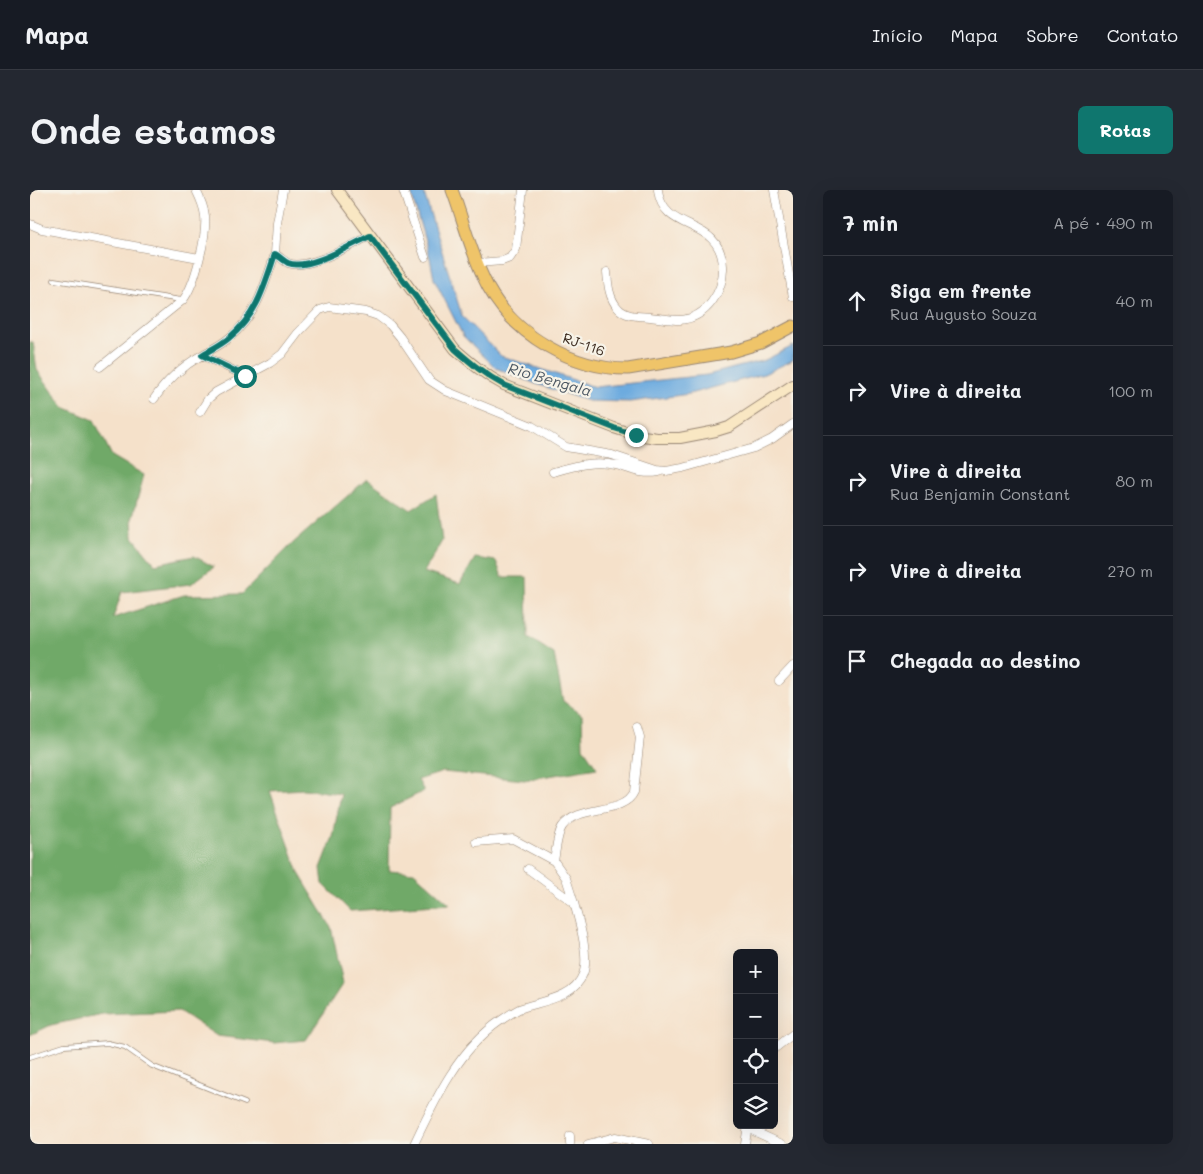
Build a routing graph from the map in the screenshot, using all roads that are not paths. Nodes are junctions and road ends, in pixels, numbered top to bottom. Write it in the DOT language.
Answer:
graph roads {
  1 [pos="196,190"];
  2 [pos="283,190"];
  3 [pos="337,190"];
  4 [pos="403,190"];
  5 [pos="452,190"];
  6 [pos="523,190"];
  7 [pos="658,190"];
  8 [pos="774,190"];
  9 [pos="30,224"];
  10 [pos="370,236"];
  11 [pos="275,254"];
  12 [pos="425,257"];
  13 [pos="199,258"];
  14 [pos="478,263"];
  15 [pos="607,272"];
  16 [pos="54,280"];
  17 [pos="793,297"];
  18 [pos="183,300"];
  19 [pos="793,326"];
  20 [pos="202,355"];
  21 [pos="100,367"];
  22 [pos="245,376"];
  23 [pos="793,385"];
  24 [pos="154,399"];
  25 [pos="200,412"];
  26 [pos="793,424"];
  27 [pos="666,471"];
  28 [pos="553,472"];
  29 [pos="793,666"];
  30 [pos="779,681"];
  31 [pos="637,727"];
  32 [pos="476,842"];
  33 [pos="554,861"];
  34 [pos="528,868"];
  35 [pos="574,903"];
  36 [pos="793,1034"];
  37 [pos="778,1046"];
  38 [pos="30,1056"];
  39 [pos="244,1103"];
  40 [pos="748,1129"];
  41 [pos="752,1129"];
  42 [pos="414,1144"];
  43 [pos="588,1144"];
  44 [pos="648,1144"];
  45 [pos="745,1144"];
  46 [pos="782,1144"];
  1 -- 13 [label="street"];
  2 -- 11 [label="street"];
  3 -- 10 [label="main road"];
  4 -- 12 [label="street"];
  5 -- 14 [label="main road, RJ-116 / RJ-116"];
  6 -- 14 [label="street"];
  7 -- 15 [label="street"];
  8 -- 17 [label="street"];
  9 -- 13 [label="street"];
  10 -- 11 [label="street"];
  10 -- 23 [label="main road"];
  11 -- 20 [label="street"];
  13 -- 18 [label="street"];
  14 -- 19 [label="main road, RJ-116 / RJ-116"];
  16 -- 18 [label="lane"];
  18 -- 21 [label="street"];
  20 -- 22 [label="street"];
  20 -- 24 [label="street"];
  22 -- 25 [label="street"];
  22 -- 27 [label="street"];
  26 -- 27 [label="street"];
  27 -- 28 [label="street"];
  29 -- 30 [label="street"];
  31 -- 33 [label="street"];
  32 -- 33 [label="street"];
  33 -- 35 [label="street"];
  34 -- 35 [label="street"];
  35 -- 42 [label="street"];
  36 -- 37 [label="street"];
  38 -- 39 [label="lane"];
  40 -- 45 [label="street"];
  41 -- 46 [label="street"];
  43 -- 44 [label="street"];
}
